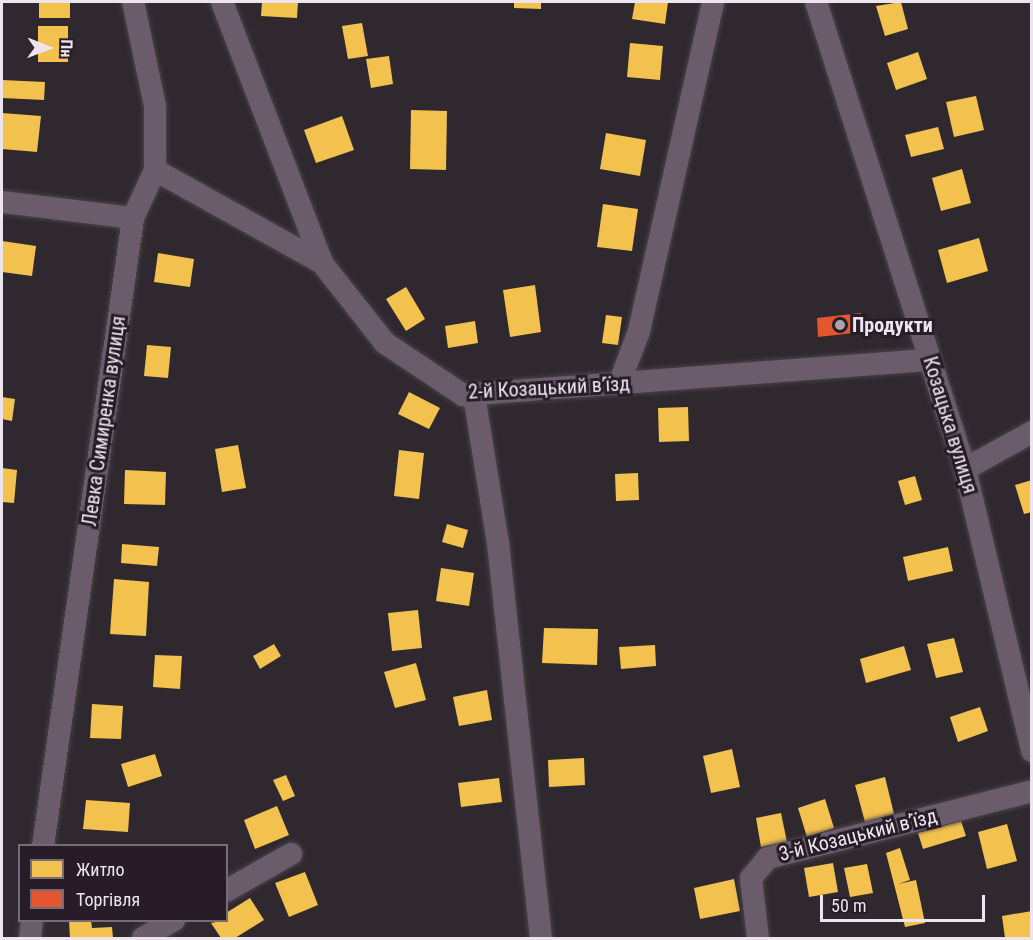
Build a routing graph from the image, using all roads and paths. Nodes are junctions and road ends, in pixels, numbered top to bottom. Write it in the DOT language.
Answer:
graph roads {
  1 [pos="133,2"];
  2 [pos="222,2"];
  3 [pos="713,2"];
  4 [pos="816,2"];
  5 [pos="155,170"];
  6 [pos="2,202"];
  7 [pos="134,218"];
  8 [pos="322,263"];
  9 [pos="930,360"];
  10 [pos="618,384"];
  11 [pos="474,395"];
  12 [pos="1032,432"];
  13 [pos="966,469"];
  14 [pos="1032,751"];
  15 [pos="1032,791"];
  16 [pos="43,844"];
  17 [pos="291,854"];
  18 [pos="228,890"];
  19 [pos="32,922"];
  20 [pos="172,922"];
  21 [pos="30,939"];
  22 [pos="143,939"];
  23 [pos="541,939"];
  24 [pos="758,939"];
  1 -- 5 [label="street, Левка Симиренка вулиця"];
  2 -- 8 [label="street, 2-й Козацький в’їзд"];
  3 -- 10 [label="street"];
  4 -- 9 [label="street, Козацька вулиця"];
  5 -- 7 [label="street, Левка Симиренка вулиця"];
  5 -- 8 [label="street"];
  6 -- 7 [label="street"];
  7 -- 16 [label="street, Левка Симиренка вулиця"];
  8 -- 11 [label="street, 2-й Козацький в’їзд"];
  9 -- 10 [label="street, 2-й Козацький в’їзд"];
  9 -- 13 [label="street, Козацька вулиця"];
  10 -- 11 [label="street, 2-й Козацький в’їзд"];
  11 -- 23 [label="street"];
  12 -- 13 [label="street"];
  13 -- 14 [label="street, Козацька вулиця"];
  15 -- 24 [label="street, 3-й Козацький в’їзд"];
  17 -- 18 [label="street"];
  19 -- 21 [label="street"];
  20 -- 22 [label="street"];
}
